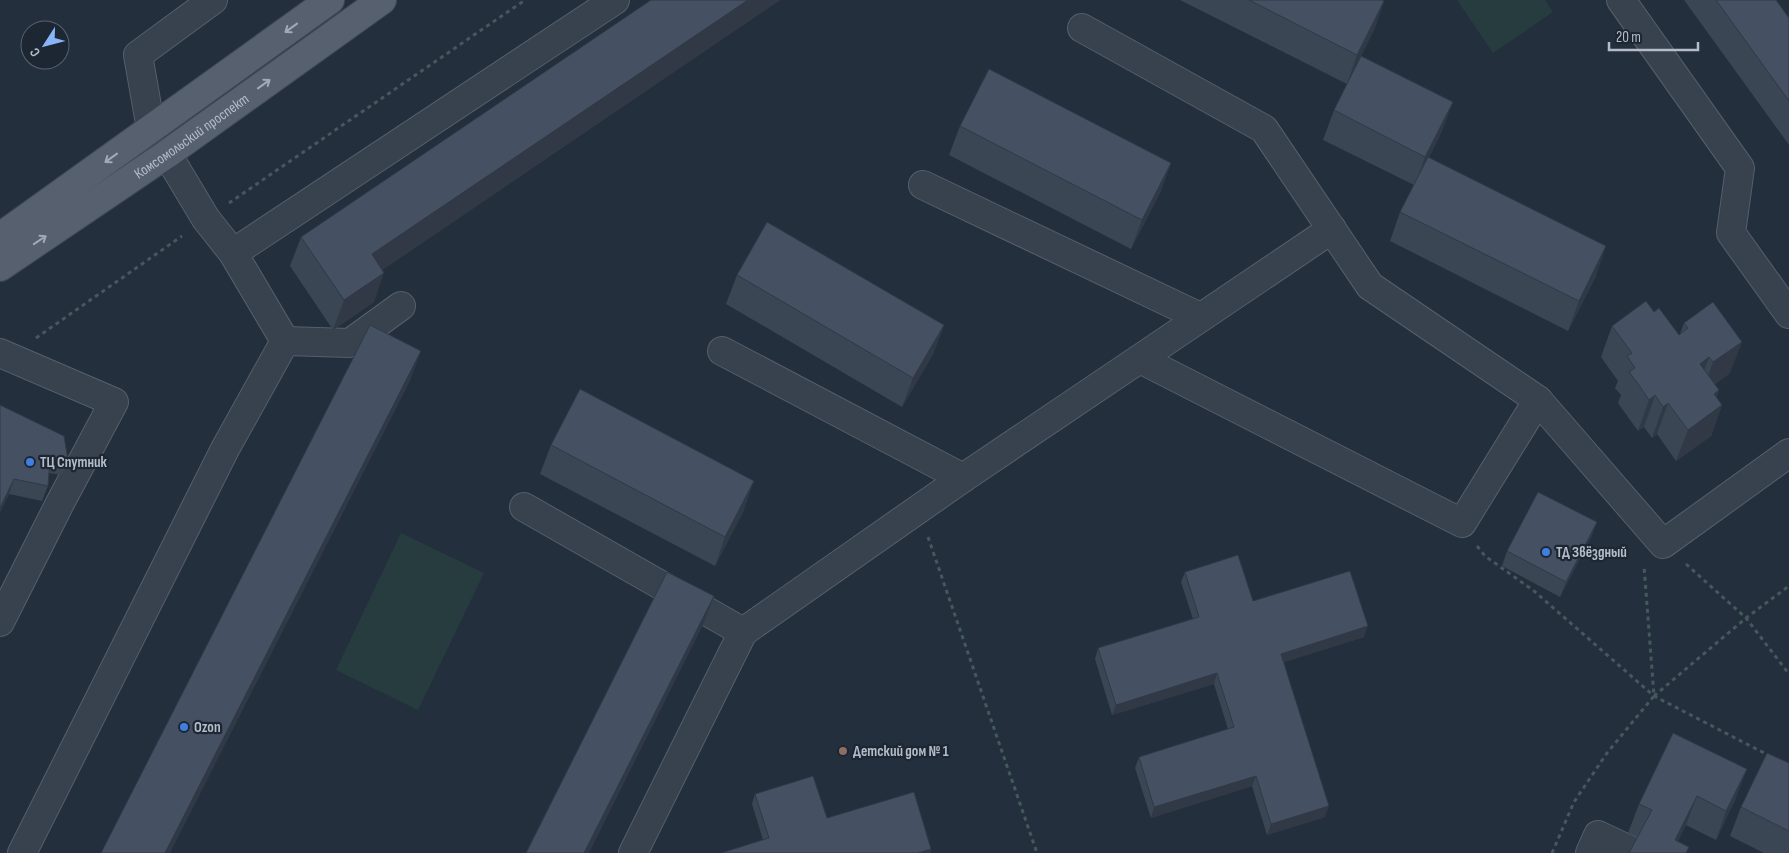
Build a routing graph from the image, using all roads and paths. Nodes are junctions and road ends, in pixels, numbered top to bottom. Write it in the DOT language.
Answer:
graph roads {
  1 [pos="213,0"];
  2 [pos="330,0"];
  3 [pos="382,0"];
  4 [pos="525,0"];
  5 [pos="615,0"];
  6 [pos="1621,0"];
  7 [pos="1082,28"];
  8 [pos="151,129"];
  9 [pos="167,154"];
  10 [pos="923,185"];
  11 [pos="206,219"];
  12 [pos="1332,229"];
  13 [pos="0,237"];
  14 [pos="233,253"];
  15 [pos="0,267"];
  16 [pos="401,306"];
  17 [pos="1789,314"];
  18 [pos="1200,317"];
  19 [pos="285,341"];
  20 [pos="722,351"];
  21 [pos="4,355"];
  22 [pos="1140,359"];
  23 [pos="1538,400"];
  24 [pos="1789,452"];
  25 [pos="963,478"];
  26 [pos="524,506"];
  27 [pos="919,509"];
  28 [pos="1462,523"];
  29 [pos="1663,544"];
  30 [pos="1788,587"];
  31 [pos="1789,592"];
  32 [pos="1746,618"];
  33 [pos="0,622"];
  34 [pos="743,632"];
  35 [pos="1789,674"];
  36 [pos="1654,696"];
  37 [pos="1772,756"];
  38 [pos="22,853"];
  39 [pos="633,853"];
  40 [pos="1037,853"];
  41 [pos="1552,853"];
  42 [pos="1590,853"];
  43 [pos="1636,853"];
  1 -- 8 [label="lane"];
  2 -- 8 [label="main road, Комсомольский проспект, one-way"];
  9 -- 3 [label="main road, Комсомольский проспект, one-way"];
  4 -- 11 [label="path"];
  5 -- 14 [label="lane"];
  6 -- 17 [label="lane"];
  7 -- 12 [label="lane"];
  8 -- 13 [label="main road, Комсомольский проспект, one-way"];
  9 -- 11 [label="lane"];
  15 -- 9 [label="main road, Комсомольский проспект, one-way"];
  10 -- 18 [label="lane"];
  11 -- 14 [label="lane"];
  11 -- 21 [label="path"];
  12 -- 18 [label="lane"];
  12 -- 23 [label="lane"];
  14 -- 19 [label="lane"];
  16 -- 19 [label="lane"];
  18 -- 22 [label="lane"];
  19 -- 38 [label="lane"];
  20 -- 25 [label="lane"];
  21 -- 33 [label="lane"];
  22 -- 25 [label="lane"];
  22 -- 28 [label="lane"];
  23 -- 28 [label="lane"];
  23 -- 29 [label="lane"];
  24 -- 29 [label="lane"];
  25 -- 27 [label="lane"];
  26 -- 34 [label="lane"];
  27 -- 34 [label="lane"];
  27 -- 40 [label="path"];
  28 -- 36 [label="path"];
  29 -- 32 [label="path"];
  29 -- 36 [label="path"];
  30 -- 31 [label="path"];
  30 -- 32 [label="path"];
  32 -- 35 [label="path"];
  32 -- 36 [label="path"];
  34 -- 39 [label="lane"];
  36 -- 37 [label="path"];
  36 -- 41 [label="path"];
  42 -- 43 [label="lane"];
}
